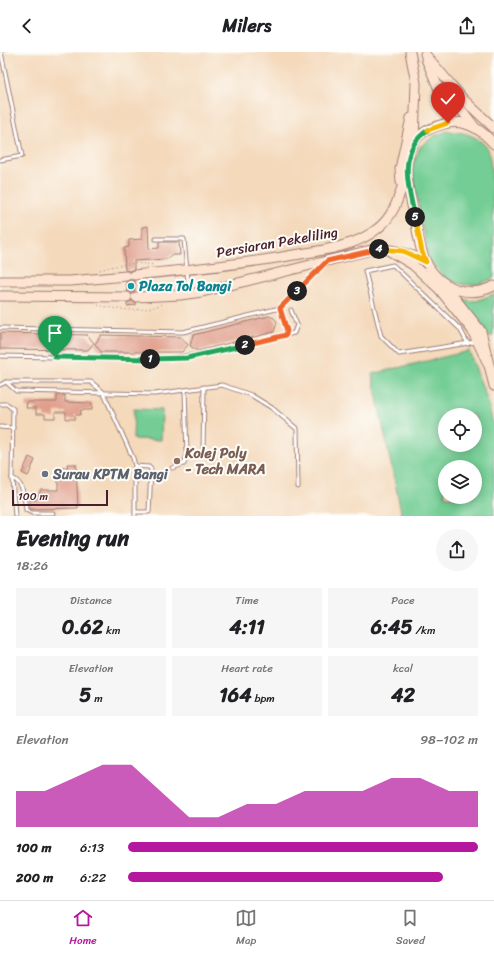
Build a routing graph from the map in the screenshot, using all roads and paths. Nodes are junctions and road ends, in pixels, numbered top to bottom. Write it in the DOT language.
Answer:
graph roads {
  1 [pos="1,52"];
  2 [pos="410,52"];
  3 [pos="425,53"];
  4 [pos="414,106"];
  5 [pos="474,126"];
  6 [pos="494,128"];
  7 [pos="414,141"];
  8 [pos="494,144"];
  9 [pos="0,160"];
  10 [pos="407,171"];
  11 [pos="402,186"];
  12 [pos="156,238"];
  13 [pos="384,249"];
  14 [pos="327,261"];
  15 [pos="426,262"];
  16 [pos="188,270"];
  17 [pos="0,281"];
  18 [pos="443,283"];
  19 [pos="494,286"];
  20 [pos="189,294"];
  21 [pos="0,296"];
  22 [pos="164,303"];
  23 [pos="98,305"];
  24 [pos="280,308"];
  25 [pos="291,310"];
  26 [pos="0,328"];
  27 [pos="286,335"];
  28 [pos="463,337"];
  29 [pos="473,343"];
  30 [pos="462,345"];
  31 [pos="0,356"];
  32 [pos="490,370"];
  33 [pos="6,382"];
  34 [pos="0,385"];
  35 [pos="494,386"];
  36 [pos="204,387"];
  37 [pos="185,390"];
  38 [pos="103,392"];
  39 [pos="0,404"];
  40 [pos="0,427"];
  41 [pos="13,428"];
  42 [pos="203,454"];
  43 [pos="135,466"];
  44 [pos="172,468"];
  45 [pos="12,478"];
  46 [pos="298,488"];
  47 [pos="135,512"];
  48 [pos="53,513"];
  49 [pos="15,516"];
  50 [pos="135,516"];
  1 -- 9 [label="lane"];
  2 -- 4 [label="main road"];
  3 -- 5 [label="main road"];
  3 -- 6 [label="main road"];
  4 -- 7 [label="main road"];
  4 -- 11 [label="main road"];
  5 -- 7 [label="main road"];
  5 -- 8 [label="main road"];
  7 -- 10 [label="main road"];
  10 -- 11 [label="main road, Persiaran Pekeliling"];
  10 -- 15 [label="main road"];
  11 -- 16 [label="main road, Persiaran Pekeliling"];
  12 -- 16 [label="lane"];
  13 -- 14 [label="main road, Persiaran Pekeliling"];
  13 -- 15 [label="main road, Persiaran Pekeliling"];
  13 -- 29 [label="main road"];
  14 -- 20 [label="main road, Persiaran Pekeliling"];
  14 -- 24 [label="lane"];
  15 -- 18 [label="main road"];
  16 -- 17 [label="main road, Persiaran Pekeliling"];
  16 -- 20 [label="lane"];
  18 -- 19 [label="main road"];
  18 -- 32 [label="main road"];
  20 -- 21 [label="main road, Persiaran Pekeliling"];
  22 -- 23 [label="path"];
  24 -- 26 [label="lane"];
  24 -- 27 [label="lane"];
  25 -- 27 [label="lane"];
  27 -- 31 [label="lane"];
  28 -- 29 [label="lane"];
  28 -- 30 [label="lane"];
  28 -- 30 [label="lane"];
  29 -- 30 [label="lane"];
  29 -- 32 [label="main road"];
  32 -- 35 [label="main road"];
  33 -- 34 [label="lane"];
  33 -- 38 [label="lane"];
  33 -- 38 [label="lane"];
  36 -- 37 [label="lane"];
  36 -- 42 [label="lane"];
  36 -- 46 [label="lane"];
  37 -- 38 [label="lane"];
  37 -- 44 [label="lane"];
  38 -- 43 [label="lane"];
  39 -- 41 [label="lane"];
  40 -- 41 [label="lane"];
  41 -- 45 [label="lane"];
  43 -- 47 [label="lane"];
  43 -- 47 [label="lane"];
  45 -- 48 [label="lane"];
  45 -- 49 [label="lane"];
  47 -- 50 [label="lane"];
}
